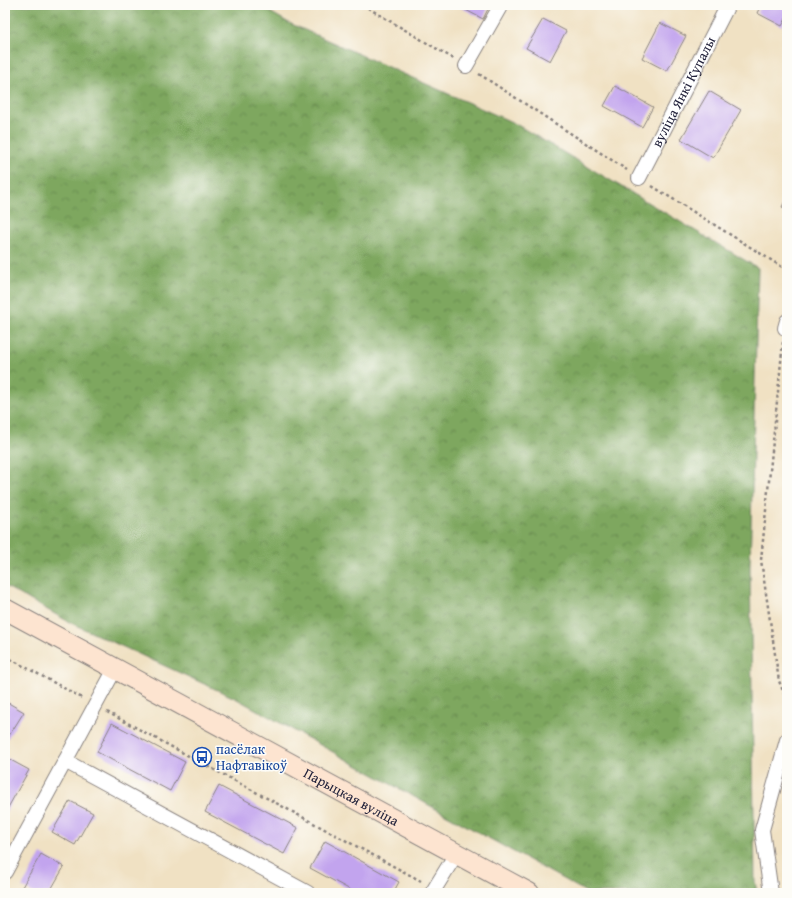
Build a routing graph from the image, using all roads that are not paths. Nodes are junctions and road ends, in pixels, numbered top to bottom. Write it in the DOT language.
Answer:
graph roads {
  1 [pos="500,5"];
  2 [pos="728,5"];
  3 [pos="466,66"];
  4 [pos="639,178"];
  5 [pos="5,609"];
  6 [pos="115,669"];
  7 [pos="787,740"];
  8 [pos="65,761"];
  9 [pos="456,854"];
  10 [pos="5,872"];
  11 [pos="433,891"];
  12 [pos="308,893"];
  13 [pos="529,893"];
  14 [pos="771,893"];
  1 -- 3 [label="street"];
  2 -- 4 [label="street, вуліца Янкі Купалы"];
  5 -- 6 [label="main road, Парыцкая вуліца"];
  6 -- 8 [label="street"];
  6 -- 9 [label="main road, Парыцкая вуліца"];
  7 -- 14 [label="street"];
  8 -- 10 [label="street"];
  8 -- 12 [label="street"];
  9 -- 11 [label="street"];
  9 -- 13 [label="main road, Парыцкая вуліца"];
}
